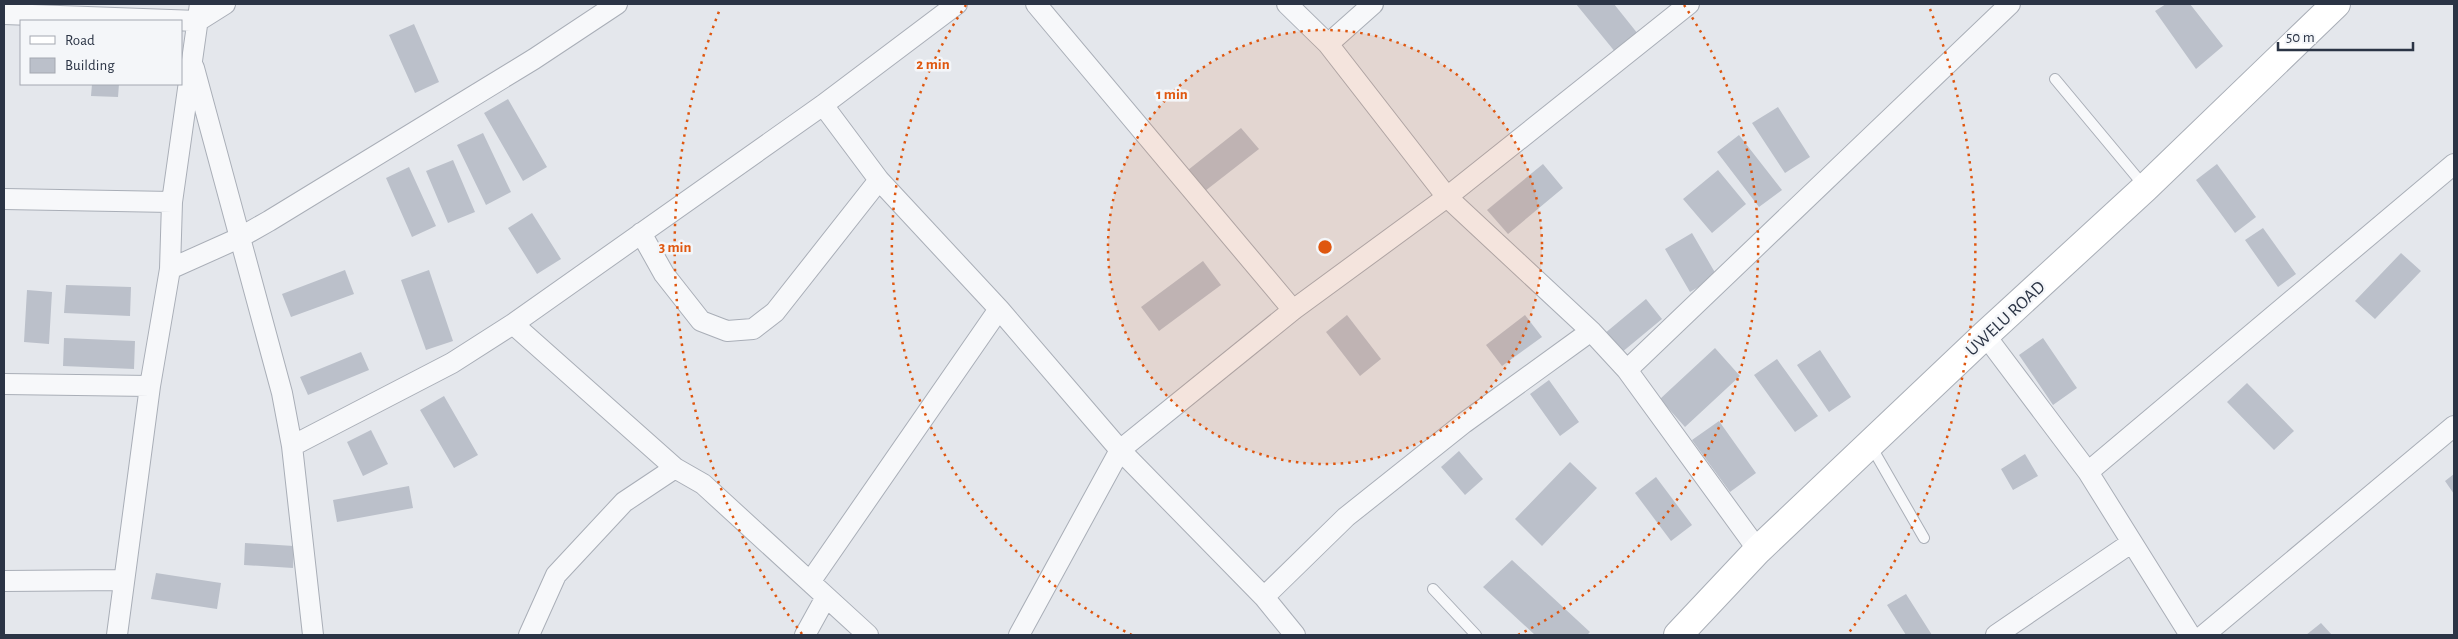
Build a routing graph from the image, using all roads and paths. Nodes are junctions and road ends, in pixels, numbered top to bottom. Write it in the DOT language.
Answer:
graph roads {
  1 [pos="225,4"];
  2 [pos="617,4"];
  3 [pos="957,4"];
  4 [pos="1036,4"];
  5 [pos="1287,4"];
  6 [pos="1373,4"];
  7 [pos="1689,4"];
  8 [pos="2010,4"];
  9 [pos="2336,4"];
  10 [pos="199,12"];
  11 [pos="4,14"];
  12 [pos="1328,44"];
  13 [pos="192,59"];
  14 [pos="2055,79"];
  15 [pos="823,105"];
  16 [pos="2454,164"];
  17 [pos="878,180"];
  18 [pos="2146,188"];
  19 [pos="1447,197"];
  20 [pos="4,199"];
  21 [pos="172,202"];
  22 [pos="641,234"];
  23 [pos="239,238"];
  24 [pos="170,269"];
  25 [pos="999,309"];
  26 [pos="1293,310"];
  27 [pos="513,324"];
  28 [pos="1591,331"];
  29 [pos="1985,335"];
  30 [pos="1628,370"];
  31 [pos="4,384"];
  32 [pos="150,386"];
  33 [pos="2454,426"];
  34 [pos="292,446"];
  35 [pos="1870,446"];
  36 [pos="1120,450"];
  37 [pos="675,468"];
  38 [pos="2088,472"];
  39 [pos="1924,538"];
  40 [pos="2131,543"];
  41 [pos="1758,550"];
  42 [pos="124,580"];
  43 [pos="4,581"];
  44 [pos="810,582"];
  45 [pos="1433,589"];
  46 [pos="826,597"];
  47 [pos="1264,597"];
  48 [pos="117,635"];
  49 [pos="313,635"];
  50 [pos="529,635"];
  51 [pos="804,635"];
  52 [pos="868,635"];
  53 [pos="1020,635"];
  54 [pos="1295,635"];
  55 [pos="1476,635"];
  56 [pos="1678,635"];
  57 [pos="1996,635"];
  58 [pos="2190,635"];
  59 [pos="2204,635"];
  1 -- 10 [label="street"];
  2 -- 23 [label="street"];
  3 -- 15 [label="street"];
  4 -- 26 [label="street"];
  5 -- 12 [label="street"];
  6 -- 12 [label="street"];
  7 -- 19 [label="street"];
  8 -- 30 [label="street"];
  9 -- 18 [label="street, UWELU ROAD"];
  10 -- 11 [label="street"];
  10 -- 13 [label="street"];
  12 -- 19 [label="street"];
  13 -- 21 [label="street"];
  13 -- 23 [label="street"];
  14 -- 18 [label="lane"];
  15 -- 17 [label="street"];
  15 -- 22 [label="street"];
  16 -- 38 [label="street"];
  17 -- 22 [label="street"];
  17 -- 25 [label="street"];
  18 -- 29 [label="street, UWELU ROAD"];
  19 -- 26 [label="street"];
  19 -- 28 [label="street"];
  20 -- 21 [label="street"];
  21 -- 24 [label="street"];
  22 -- 27 [label="street"];
  23 -- 24 [label="street"];
  23 -- 34 [label="street"];
  24 -- 32 [label="street"];
  25 -- 36 [label="street"];
  25 -- 44 [label="street"];
  26 -- 36 [label="street"];
  27 -- 34 [label="street"];
  27 -- 37 [label="street"];
  28 -- 30 [label="street"];
  28 -- 47 [label="street"];
  29 -- 35 [label="street, UWELU ROAD"];
  29 -- 38 [label="street"];
  30 -- 41 [label="street"];
  31 -- 32 [label="street"];
  32 -- 42 [label="street"];
  33 -- 59 [label="street"];
  34 -- 49 [label="street"];
  35 -- 39 [label="lane"];
  35 -- 41 [label="street, UWELU ROAD"];
  36 -- 47 [label="street"];
  36 -- 53 [label="street"];
  37 -- 44 [label="street"];
  37 -- 50 [label="street"];
  38 -- 40 [label="street"];
  40 -- 57 [label="street"];
  40 -- 58 [label="street"];
  41 -- 56 [label="street, UWELU ROAD"];
  42 -- 43 [label="street"];
  42 -- 48 [label="street"];
  44 -- 46 [label="street"];
  45 -- 55 [label="lane"];
  46 -- 51 [label="street"];
  46 -- 52 [label="street"];
  47 -- 54 [label="street"];
}
